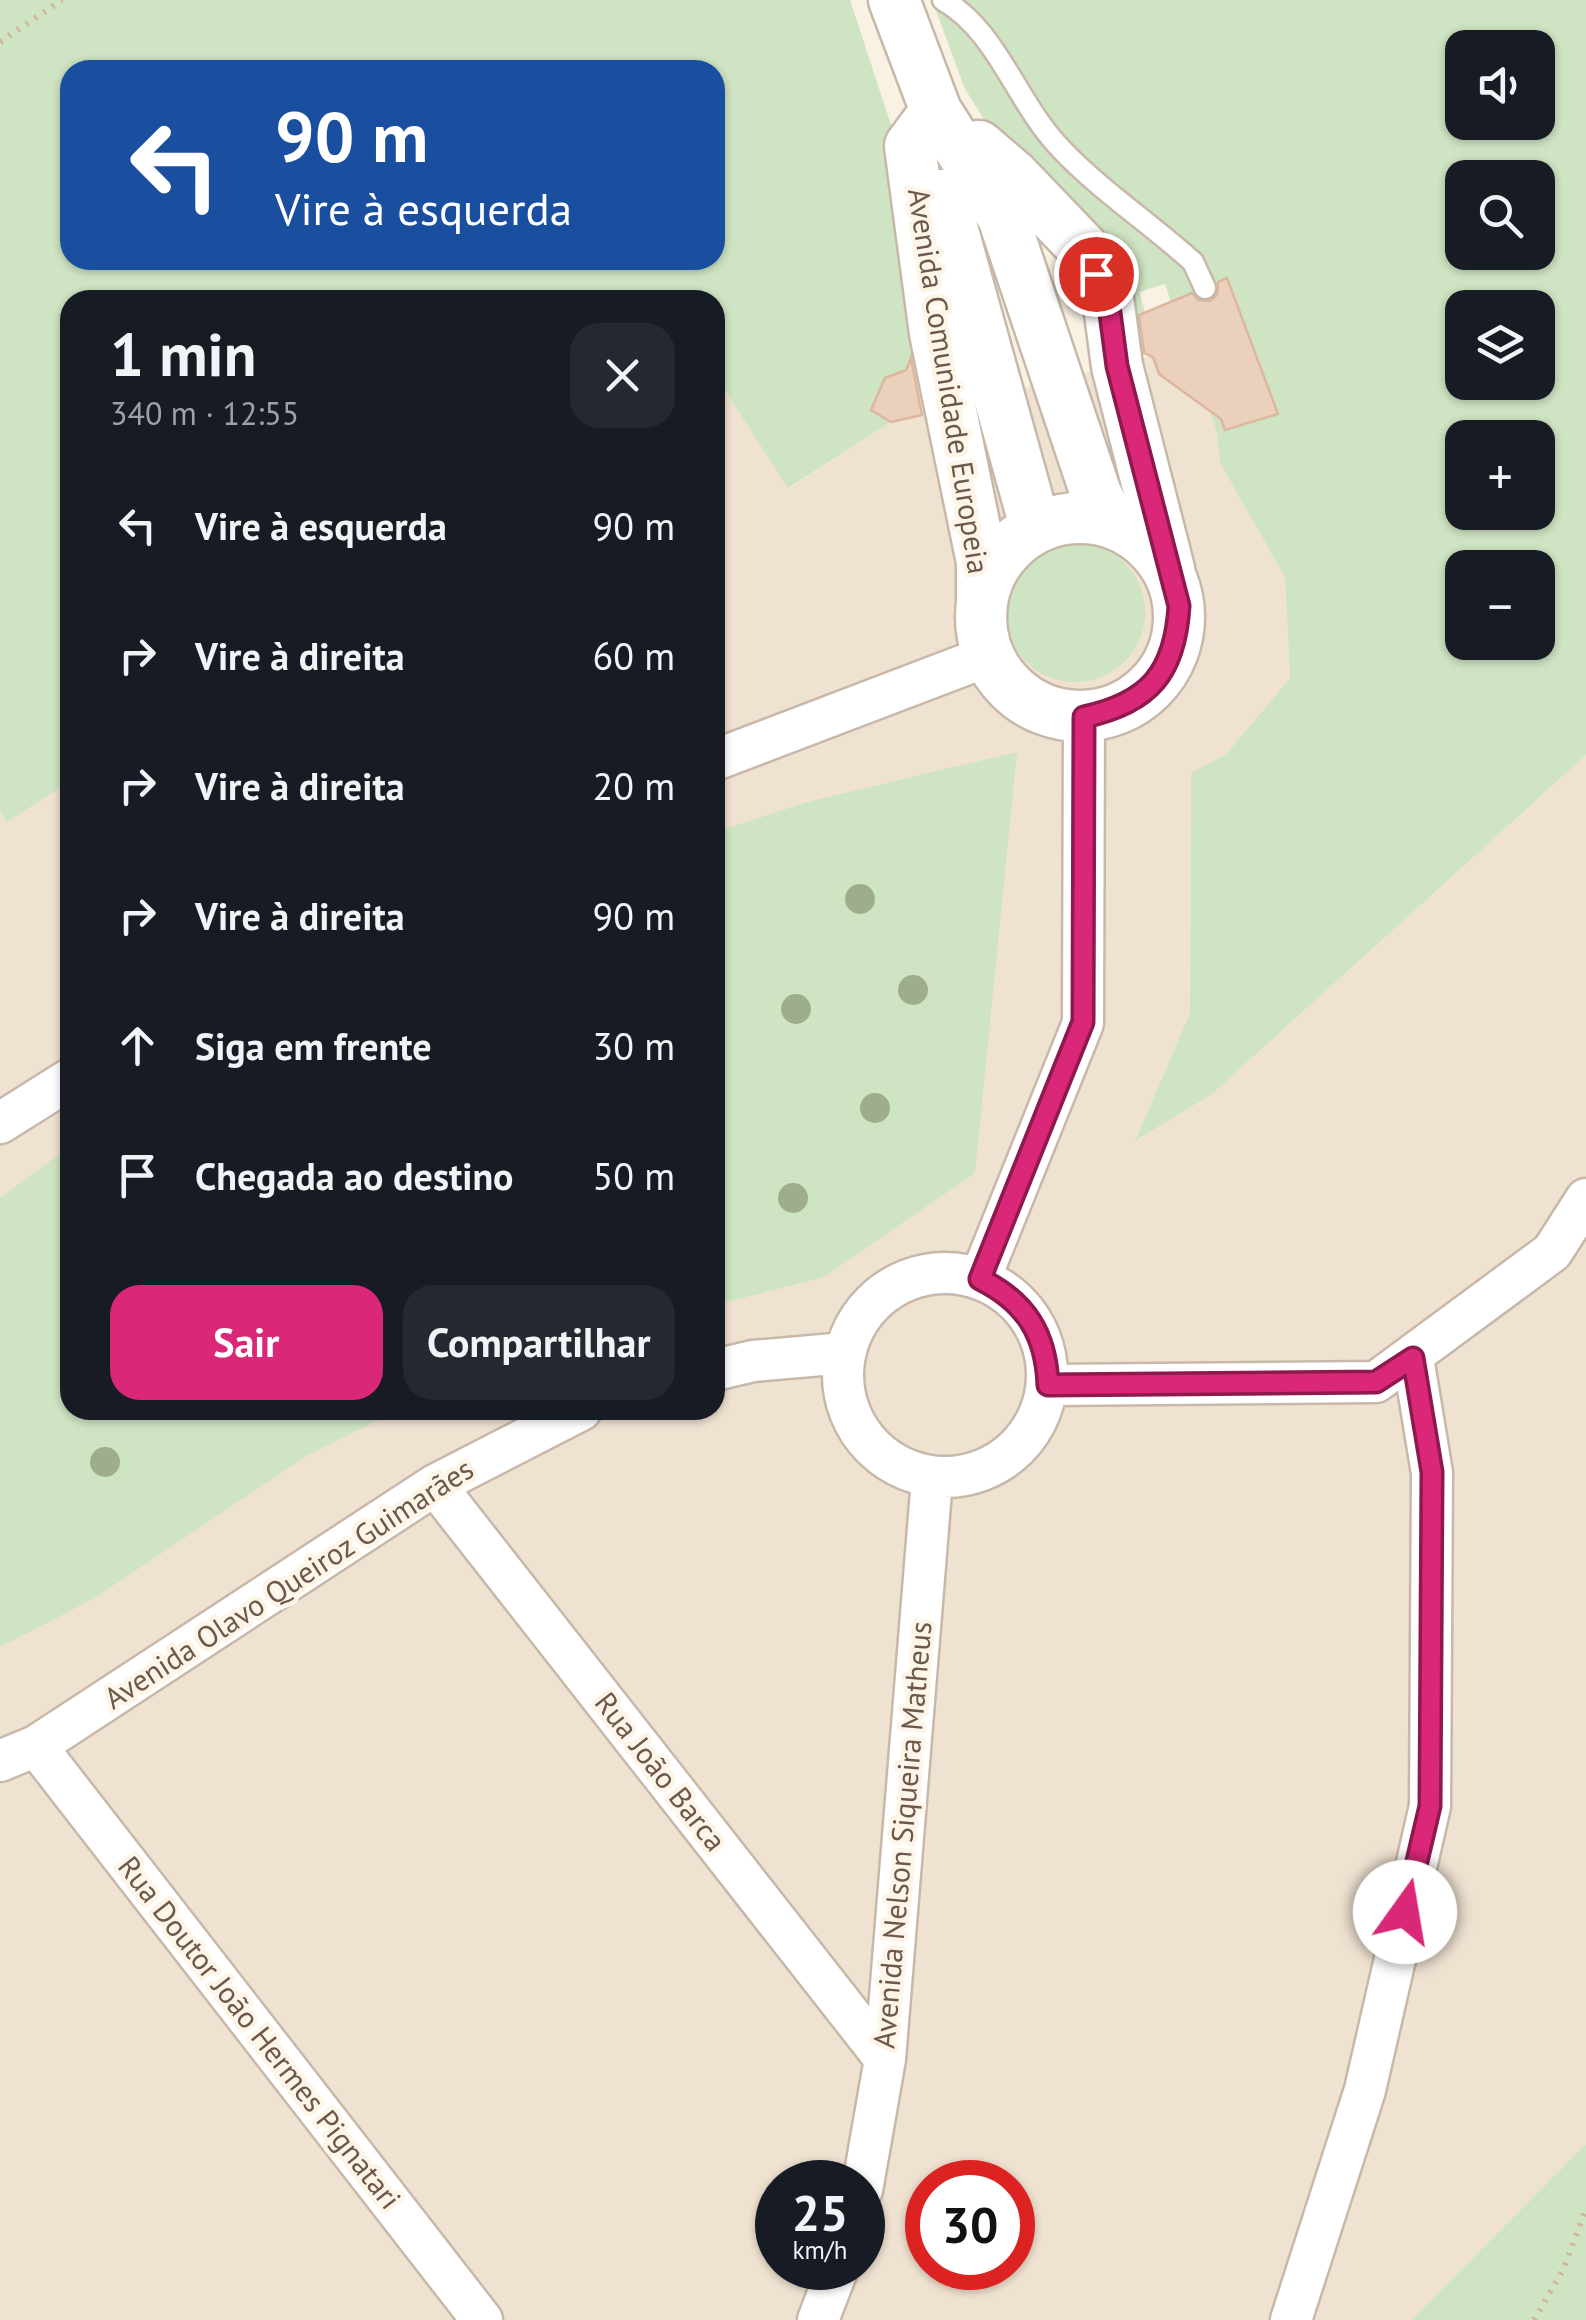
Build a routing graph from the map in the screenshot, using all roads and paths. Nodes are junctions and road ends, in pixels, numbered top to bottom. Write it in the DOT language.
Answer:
graph roads {
  1 [pos="62,0"];
  2 [pos="894,0"];
  3 [pos="942,0"];
  4 [pos="0,42"];
  5 [pos="936,111"];
  6 [pos="944,198"];
  7 [pos="1022,210"];
  8 [pos="1206,288"];
  9 [pos="1134,430"];
  10 [pos="1080,515"];
  11 [pos="1170,574"];
  12 [pos="982,599"];
  13 [pos="988,656"];
  14 [pos="1084,717"];
  15 [pos="725,756"];
  16 [pos="60,1085"];
  17 [pos="0,1123"];
  18 [pos="1586,1200"];
  19 [pos="980,1279"];
  20 [pos="845,1353"];
  21 [pos="1413,1358"];
  22 [pos="725,1368"];
  23 [pos="1048,1385"];
  24 [pos="562,1420"];
  25 [pos="932,1479"];
  26 [pos="435,1485"];
  27 [pos="18,1753"];
  28 [pos="886,2059"];
  29 [pos="867,2160"];
  30 [pos="1586,2209"];
  31 [pos="830,2290"];
  32 [pos="482,2320"];
  33 [pos="818,2320"];
  34 [pos="1291,2320"];
  35 [pos="1534,2320"];
  1 -- 4 [label="path"];
  2 -- 5 [label="street, Avenida Comunidade Europeia"];
  3 -- 8 [label="lane"];
  5 -- 6 [label="street, Avenida Comunidade Europeia"];
  5 -- 7 [label="street, Avenida Comunidade Europeia"];
  5 -- 12 [label="street, Avenida Comunidade Europeia"];
  6 -- 7 [label="street, Avenida Comunidade Europeia"];
  6 -- 10 [label="street, Avenida Comunidade Europeia"];
  7 -- 9 [label="street, Avenida Comunidade Europeia"];
  7 -- 10 [label="street, Avenida Comunidade Europeia"];
  9 -- 10 [label="street"];
  9 -- 11 [label="street, Avenida Comunidade Europeia"];
  10 -- 11 [label="street"];
  10 -- 12 [label="street"];
  11 -- 14 [label="street"];
  12 -- 13 [label="street"];
  13 -- 14 [label="street"];
  13 -- 15 [label="street"];
  14 -- 19 [label="street"];
  16 -- 17 [label="street"];
  18 -- 21 [label="street"];
  19 -- 20 [label="street"];
  19 -- 23 [label="street"];
  20 -- 22 [label="street"];
  20 -- 25 [label="street"];
  21 -- 23 [label="street"];
  21 -- 34 [label="street"];
  23 -- 25 [label="street"];
  24 -- 26 [label="street, Avenida Olavo Queiroz Guimarães"];
  25 -- 28 [label="street, Avenida Nelson Siqueira Matheus"];
  26 -- 27 [label="street, Avenida Olavo Queiroz Guimarães"];
  26 -- 28 [label="street, Rua João Barca"];
  27 -- 32 [label="street, Rua Doutor João Hermes Pignatari"];
  28 -- 29 [label="street, Avenida Nelson Siqueira Matheus"];
  30 -- 35 [label="path"];
  31 -- 33 [label="street"];
}
